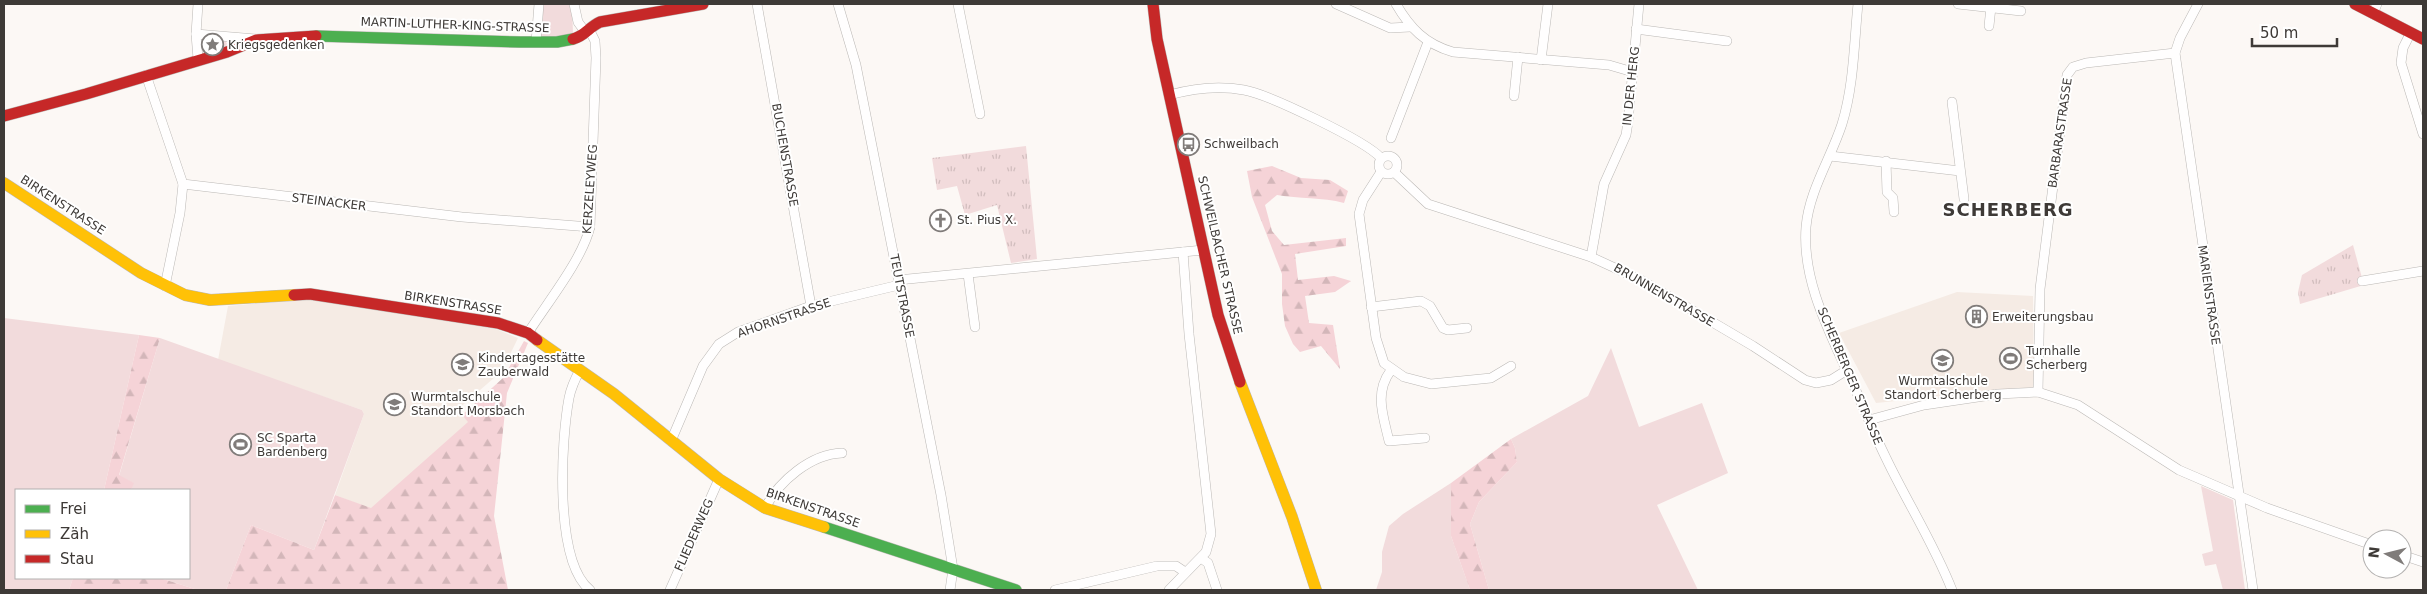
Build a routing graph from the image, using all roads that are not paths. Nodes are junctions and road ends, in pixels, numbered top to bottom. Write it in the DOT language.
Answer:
graph roads {
  1 [pos="198,4"];
  2 [pos="539,4"];
  3 [pos="574,4"];
  4 [pos="703,4"];
  5 [pos="757,4"];
  6 [pos="838,4"];
  7 [pos="958,4"];
  8 [pos="1152,4"];
  9 [pos="1336,4"];
  10 [pos="1396,4"];
  11 [pos="1548,4"];
  12 [pos="1639,4"];
  13 [pos="1858,4"];
  14 [pos="1958,4"];
  15 [pos="2198,4"];
  16 [pos="2355,4"];
  17 [pos="1991,7"];
  18 [pos="2375,9"];
  19 [pos="2021,11"];
  20 [pos="1989,26"];
  21 [pos="1410,27"];
  22 [pos="1636,29"];
  23 [pos="588,31"];
  24 [pos="196,34"];
  25 [pos="2410,34"];
  26 [pos="258,39"];
  27 [pos="2423,39"];
  28 [pos="1727,41"];
  29 [pos="536,42"];
  30 [pos="1428,42"];
  31 [pos="2175,52"];
  32 [pos="1518,58"];
  33 [pos="198,60"];
  34 [pos="1541,60"];
  35 [pos="1633,72"];
  36 [pos="146,75"];
  37 [pos="1168,95"];
  38 [pos="1514,96"];
  39 [pos="1952,102"];
  40 [pos="980,114"];
  41 [pos="4,116"];
  42 [pos="2423,134"];
  43 [pos="1391,138"];
  44 [pos="1830,156"];
  45 [pos="1381,158"];
  46 [pos="1886,162"];
  47 [pos="1960,171"];
  48 [pos="1382,172"];
  49 [pos="1394,172"];
  50 [pos="4,183"];
  51 [pos="183,184"];
  52 [pos="1964,199"];
  53 [pos="1894,212"];
  54 [pos="590,227"];
  55 [pos="1203,250"];
  56 [pos="1183,252"];
  57 [pos="1591,257"];
  58 [pos="2423,271"];
  59 [pos="968,274"];
  60 [pos="2362,281"];
  61 [pos="899,282"];
  62 [pos="165,286"];
  63 [pos="812,306"];
  64 [pos="1371,307"];
  65 [pos="975,327"];
  66 [pos="1467,328"];
  67 [pos="528,333"];
  68 [pos="1511,366"];
  69 [pos="580,370"];
  70 [pos="1391,370"];
  71 [pos="1847,370"];
  72 [pos="2038,392"];
  73 [pos="1869,420"];
  74 [pos="1425,438"];
  75 [pos="671,441"];
  76 [pos="842,453"];
  77 [pos="719,479"];
  78 [pos="2239,496"];
  79 [pos="765,508"];
  80 [pos="2362,541"];
  81 [pos="1201,558"];
  82 [pos="953,569"];
  83 [pos="1185,572"];
  84 [pos="1090,581"];
  85 [pos="1003,588"];
  86 [pos="590,590"];
  87 [pos="670,590"];
  88 [pos="950,590"];
  89 [pos="1016,590"];
  90 [pos="1055,590"];
  91 [pos="1092,590"];
  92 [pos="1169,590"];
  93 [pos="1216,590"];
  94 [pos="1316,590"];
  95 [pos="1952,590"];
  96 [pos="2253,590"];
  1 -- 24 [label="street"];
  2 -- 29 [label="street"];
  3 -- 23 [label="street, KERZELEYWEG"];
  4 -- 23 [label="street, MARTIN-LUTHER-KING-STRASSE"];
  5 -- 63 [label="street, BUCHENSTRASSE"];
  6 -- 61 [label="street, TEUTSTRASSE"];
  7 -- 40 [label="street"];
  8 -- 37 [label="street, SCHWEILBACHER STRASSE"];
  9 -- 21 [label="street"];
  10 -- 21 [label="street"];
  11 -- 34 [label="street"];
  12 -- 22 [label="street, IN DER HERG"];
  13 -- 44 [label="street, SCHERBERGER STRASSE"];
  14 -- 17 [label="street"];
  15 -- 31 [label="street"];
  16 -- 18 [label="street"];
  17 -- 19 [label="street"];
  17 -- 20 [label="street"];
  18 -- 25 [label="street"];
  21 -- 30 [label="street"];
  22 -- 28 [label="street, IN DER HERG"];
  22 -- 35 [label="street, IN DER HERG"];
  23 -- 29 [label="street, MARTIN-LUTHER-KING-STRASSE"];
  23 -- 54 [label="street, KERZELEYWEG"];
  24 -- 26 [label="street, MARTIN-LUTHER-KING-STRASSE"];
  24 -- 33 [label="street"];
  25 -- 27 [label="street"];
  25 -- 42 [label="street"];
  26 -- 29 [label="street, MARTIN-LUTHER-KING-STRASSE"];
  26 -- 33 [label="street, MARTIN-LUTHER-KING-STRASSE"];
  30 -- 32 [label="street"];
  30 -- 43 [label="street"];
  31 -- 72 [label="street, BARBARASTRASSE"];
  31 -- 78 [label="street, MARIENSTRASSE"];
  32 -- 34 [label="street"];
  32 -- 38 [label="street"];
  33 -- 36 [label="street, MARTIN-LUTHER-KING-STRASSE"];
  34 -- 35 [label="street"];
  35 -- 57 [label="street, IN DER HERG"];
  36 -- 41 [label="street, MARTIN-LUTHER-KING-STRASSE"];
  36 -- 51 [label="street"];
  37 -- 45 [label="street, BRUNNENSTRASSE"];
  37 -- 55 [label="street, SCHWEILBACHER STRASSE"];
  39 -- 47 [label="street"];
  44 -- 46 [label="street"];
  44 -- 71 [label="street, SCHERBERGER STRASSE"];
  45 -- 48 [label="street"];
  45 -- 49 [label="street, BRUNNENSTRASSE"];
  46 -- 47 [label="street"];
  46 -- 53 [label="street"];
  47 -- 52 [label="street"];
  48 -- 49 [label="street"];
  48 -- 64 [label="street"];
  49 -- 57 [label="street, BRUNNENSTRASSE"];
  50 -- 62 [label="street, BIRKENSTRASSE"];
  51 -- 54 [label="street, STEINACKER"];
  51 -- 62 [label="street"];
  54 -- 67 [label="street, KERZELEYWEG"];
  55 -- 56 [label="street, AHORNSTRASSE"];
  55 -- 94 [label="street, SCHWEILBACHER STRASSE"];
  56 -- 59 [label="street, AHORNSTRASSE"];
  56 -- 81 [label="street"];
  57 -- 71 [label="street, BRUNNENSTRASSE"];
  58 -- 60 [label="street"];
  59 -- 61 [label="street, AHORNSTRASSE"];
  59 -- 65 [label="street"];
  61 -- 63 [label="street, AHORNSTRASSE"];
  61 -- 82 [label="street, TEUTSTRASSE"];
  62 -- 67 [label="street, BIRKENSTRASSE"];
  63 -- 75 [label="street, AHORNSTRASSE"];
  64 -- 66 [label="street"];
  64 -- 70 [label="street"];
  67 -- 69 [label="street, BIRKENSTRASSE"];
  68 -- 70 [label="street"];
  69 -- 75 [label="street, BIRKENSTRASSE"];
  69 -- 86 [label="street"];
  70 -- 74 [label="street"];
  71 -- 73 [label="street, SCHERBERGER STRASSE"];
  72 -- 73 [label="street"];
  72 -- 78 [label="street"];
  73 -- 95 [label="street, SCHERBERGER STRASSE"];
  75 -- 77 [label="street, BIRKENSTRASSE"];
  76 -- 79 [label="street"];
  77 -- 79 [label="street, BIRKENSTRASSE"];
  77 -- 87 [label="street, FLIEDERWEG"];
  78 -- 80 [label="street"];
  78 -- 96 [label="street, MARIENSTRASSE"];
  79 -- 82 [label="street, BIRKENSTRASSE"];
  81 -- 83 [label="street"];
  81 -- 93 [label="street"];
  82 -- 85 [label="street"];
  82 -- 88 [label="street, TEUTSTRASSE"];
  83 -- 84 [label="street"];
  83 -- 92 [label="street"];
  84 -- 90 [label="street"];
  84 -- 91 [label="street"];
  85 -- 89 [label="street"];
}
